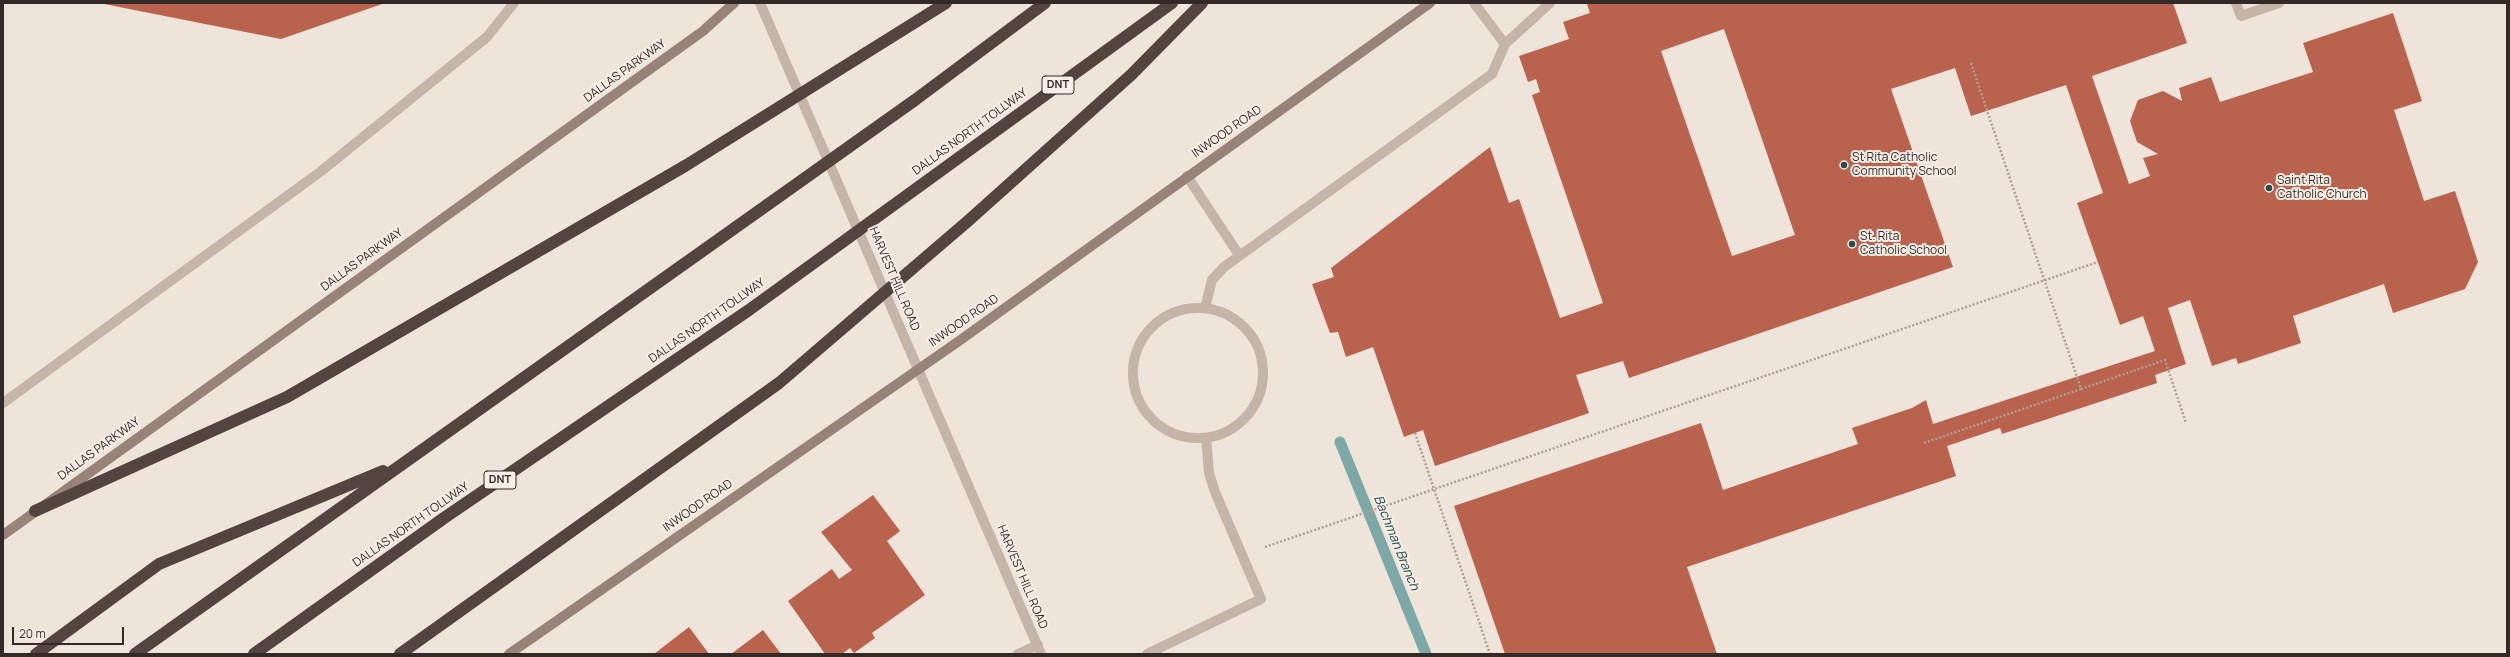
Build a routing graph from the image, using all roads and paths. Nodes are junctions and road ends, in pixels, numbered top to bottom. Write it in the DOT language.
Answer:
graph roads {
  1 [pos="514,3"];
  2 [pos="734,3"];
  3 [pos="760,3"];
  4 [pos="946,3"];
  5 [pos="1045,3"];
  6 [pos="1172,3"];
  7 [pos="1202,3"];
  8 [pos="1430,3"];
  9 [pos="1474,3"];
  10 [pos="1550,3"];
  11 [pos="2236,3"];
  12 [pos="2279,3"];
  13 [pos="1505,44"];
  14 [pos="1971,63"];
  15 [pos="1187,176"];
  16 [pos="1239,256"];
  17 [pos="2098,262"];
  18 [pos="2044,280"];
  19 [pos="1205,308"];
  20 [pos="919,368"];
  21 [pos="2081,389"];
  22 [pos="3,403"];
  23 [pos="2186,423"];
  24 [pos="1415,433"];
  25 [pos="1206,438"];
  26 [pos="1924,444"];
  27 [pos="403,462"];
  28 [pos="1434,488"];
  29 [pos="35,511"];
  30 [pos="3,535"];
  31 [pos="1242,555"];
  32 [pos="1040,650"];
  33 [pos="36,654"];
  34 [pos="135,654"];
  35 [pos="254,654"];
  36 [pos="400,654"];
  37 [pos="509,654"];
  38 [pos="1018,654"];
  39 [pos="1147,654"];
  40 [pos="1490,654"];
  1 -- 22 [label="street"];
  2 -- 29 [label="main road, DALLAS PARKWAY"];
  3 -- 20 [label="street, HARVEST HILL ROAD"];
  4 -- 29 [label="highway"];
  5 -- 27 [label="highway"];
  6 -- 35 [label="highway, DALLAS NORTH TOLLWAY / DNT"];
  7 -- 36 [label="highway"];
  8 -- 15 [label="main road, INWOOD ROAD"];
  9 -- 13 [label="street"];
  10 -- 13 [label="street"];
  11 -- 12 [label="street"];
  13 -- 16 [label="street"];
  14 -- 18 [label="path"];
  15 -- 16 [label="street"];
  15 -- 20 [label="main road, INWOOD ROAD"];
  16 -- 19 [label="street"];
  17 -- 18 [label="path"];
  18 -- 21 [label="path"];
  18 -- 28 [label="path"];
  19 -- 25 [label="street"];
  19 -- 25 [label="street"];
  20 -- 32 [label="street, HARVEST HILL ROAD"];
  20 -- 37 [label="main road, INWOOD ROAD"];
  21 -- 23 [label="path"];
  21 -- 26 [label="path"];
  24 -- 28 [label="path"];
  25 -- 31 [label="street"];
  27 -- 33 [label="highway"];
  27 -- 34 [label="highway"];
  28 -- 31 [label="path"];
  28 -- 40 [label="path"];
  29 -- 30 [label="main road, DALLAS PARKWAY"];
  31 -- 39 [label="street"];
  32 -- 38 [label="street"];
}
